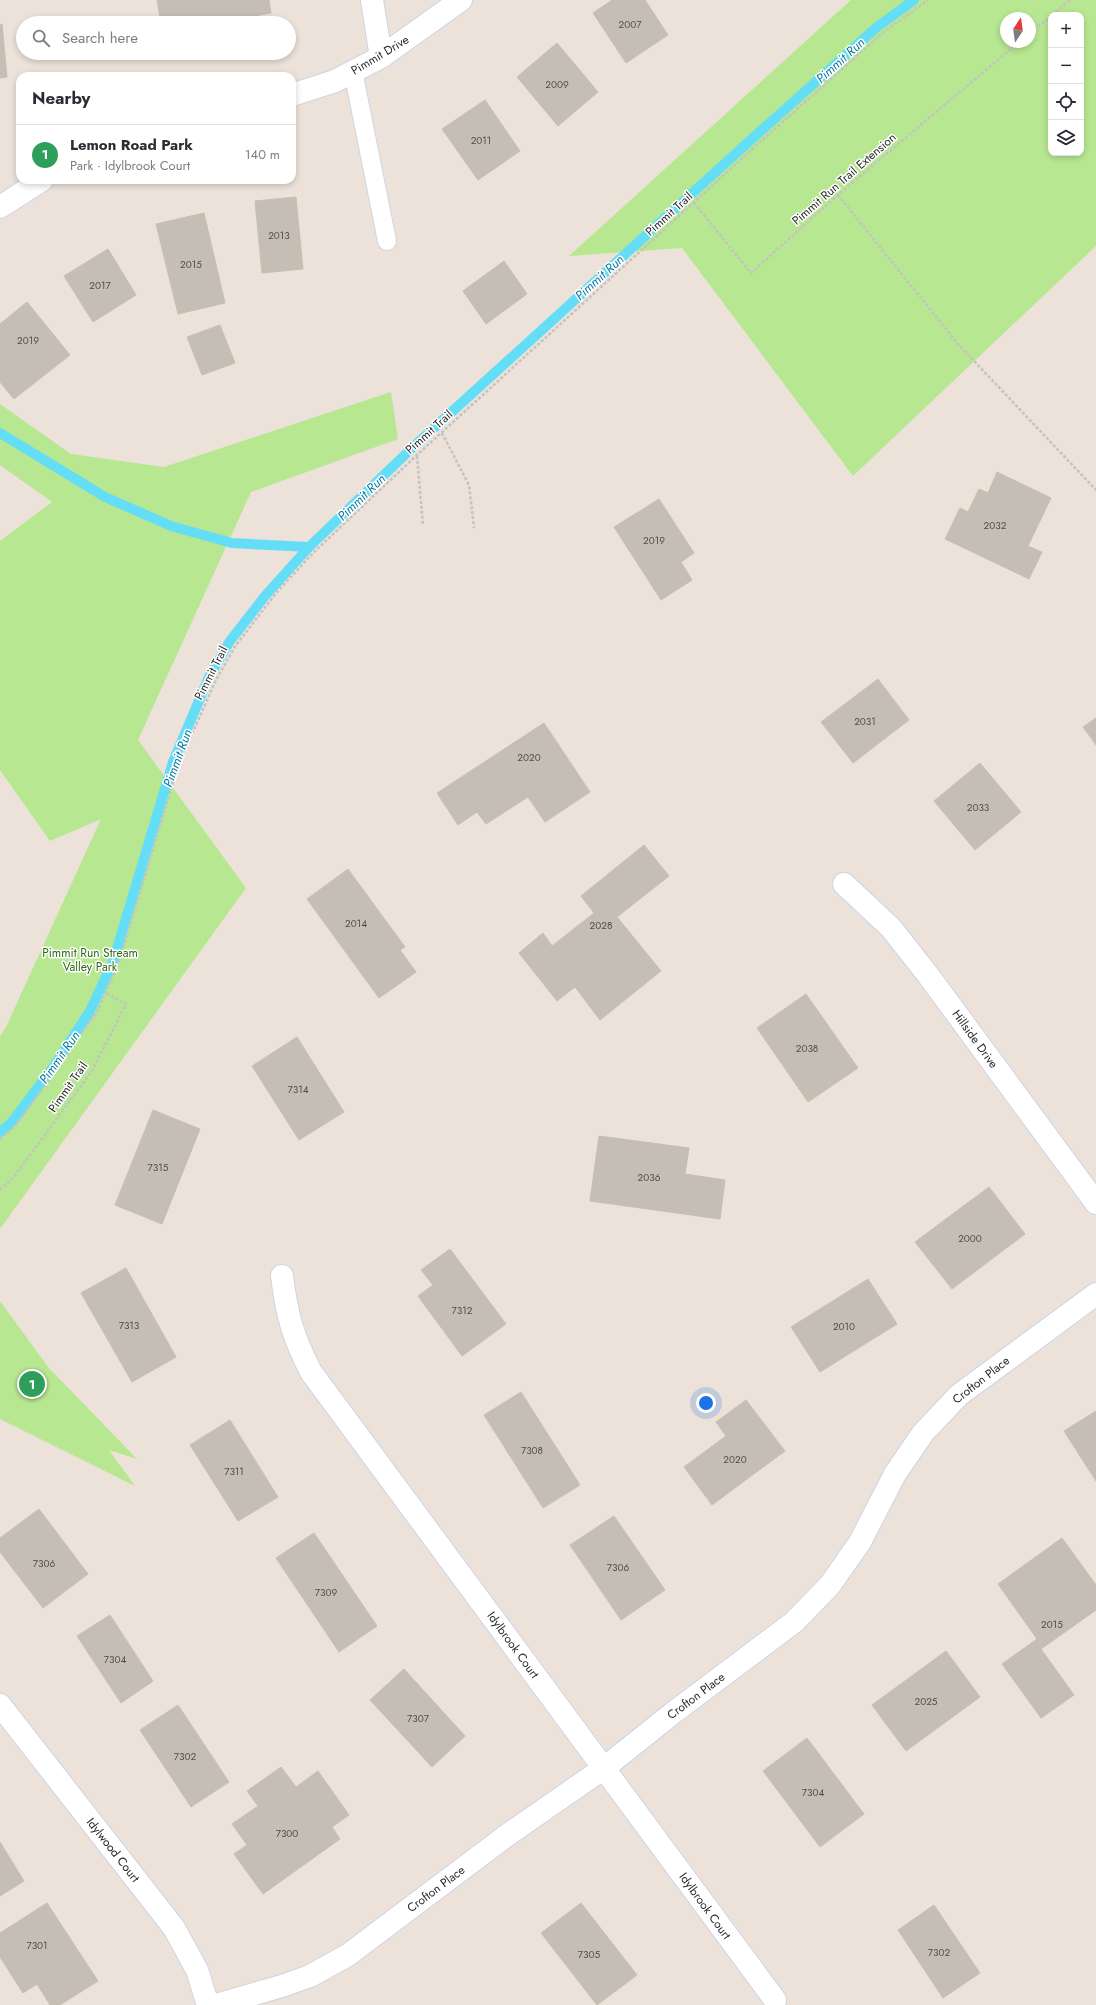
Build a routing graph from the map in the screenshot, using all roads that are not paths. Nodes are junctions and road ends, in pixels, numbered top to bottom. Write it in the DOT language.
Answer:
graph roads {
  1 [pos="372,0"];
  2 [pos="461,0"];
  3 [pos="381,57"];
  4 [pos="353,71"];
  5 [pos="296,94"];
  6 [pos="36,184"];
  7 [pos="0,207"];
  8 [pos="388,240"];
  9 [pos="844,884"];
  10 [pos="1096,1203"];
  11 [pos="282,1276"];
  12 [pos="1096,1294"];
  13 [pos="0,1705"];
  14 [pos="604,1768"];
  15 [pos="775,2000"];
  16 [pos="208,2005"];
  17 [pos="216,2005"];
  1 -- 3 [label="street"];
  2 -- 3 [label="street, Pimmit Drive"];
  3 -- 4 [label="street, Pimmit Drive"];
  4 -- 5 [label="street, Pimmit Drive"];
  4 -- 8 [label="lane"];
  6 -- 7 [label="street"];
  9 -- 10 [label="street, Hillside Drive"];
  11 -- 14 [label="street, Idylbrook Court"];
  12 -- 14 [label="street, Crofton Place"];
  13 -- 16 [label="street, Idylwood Court"];
  14 -- 15 [label="street, Idylbrook Court"];
  14 -- 17 [label="street, Crofton Place"];
}
